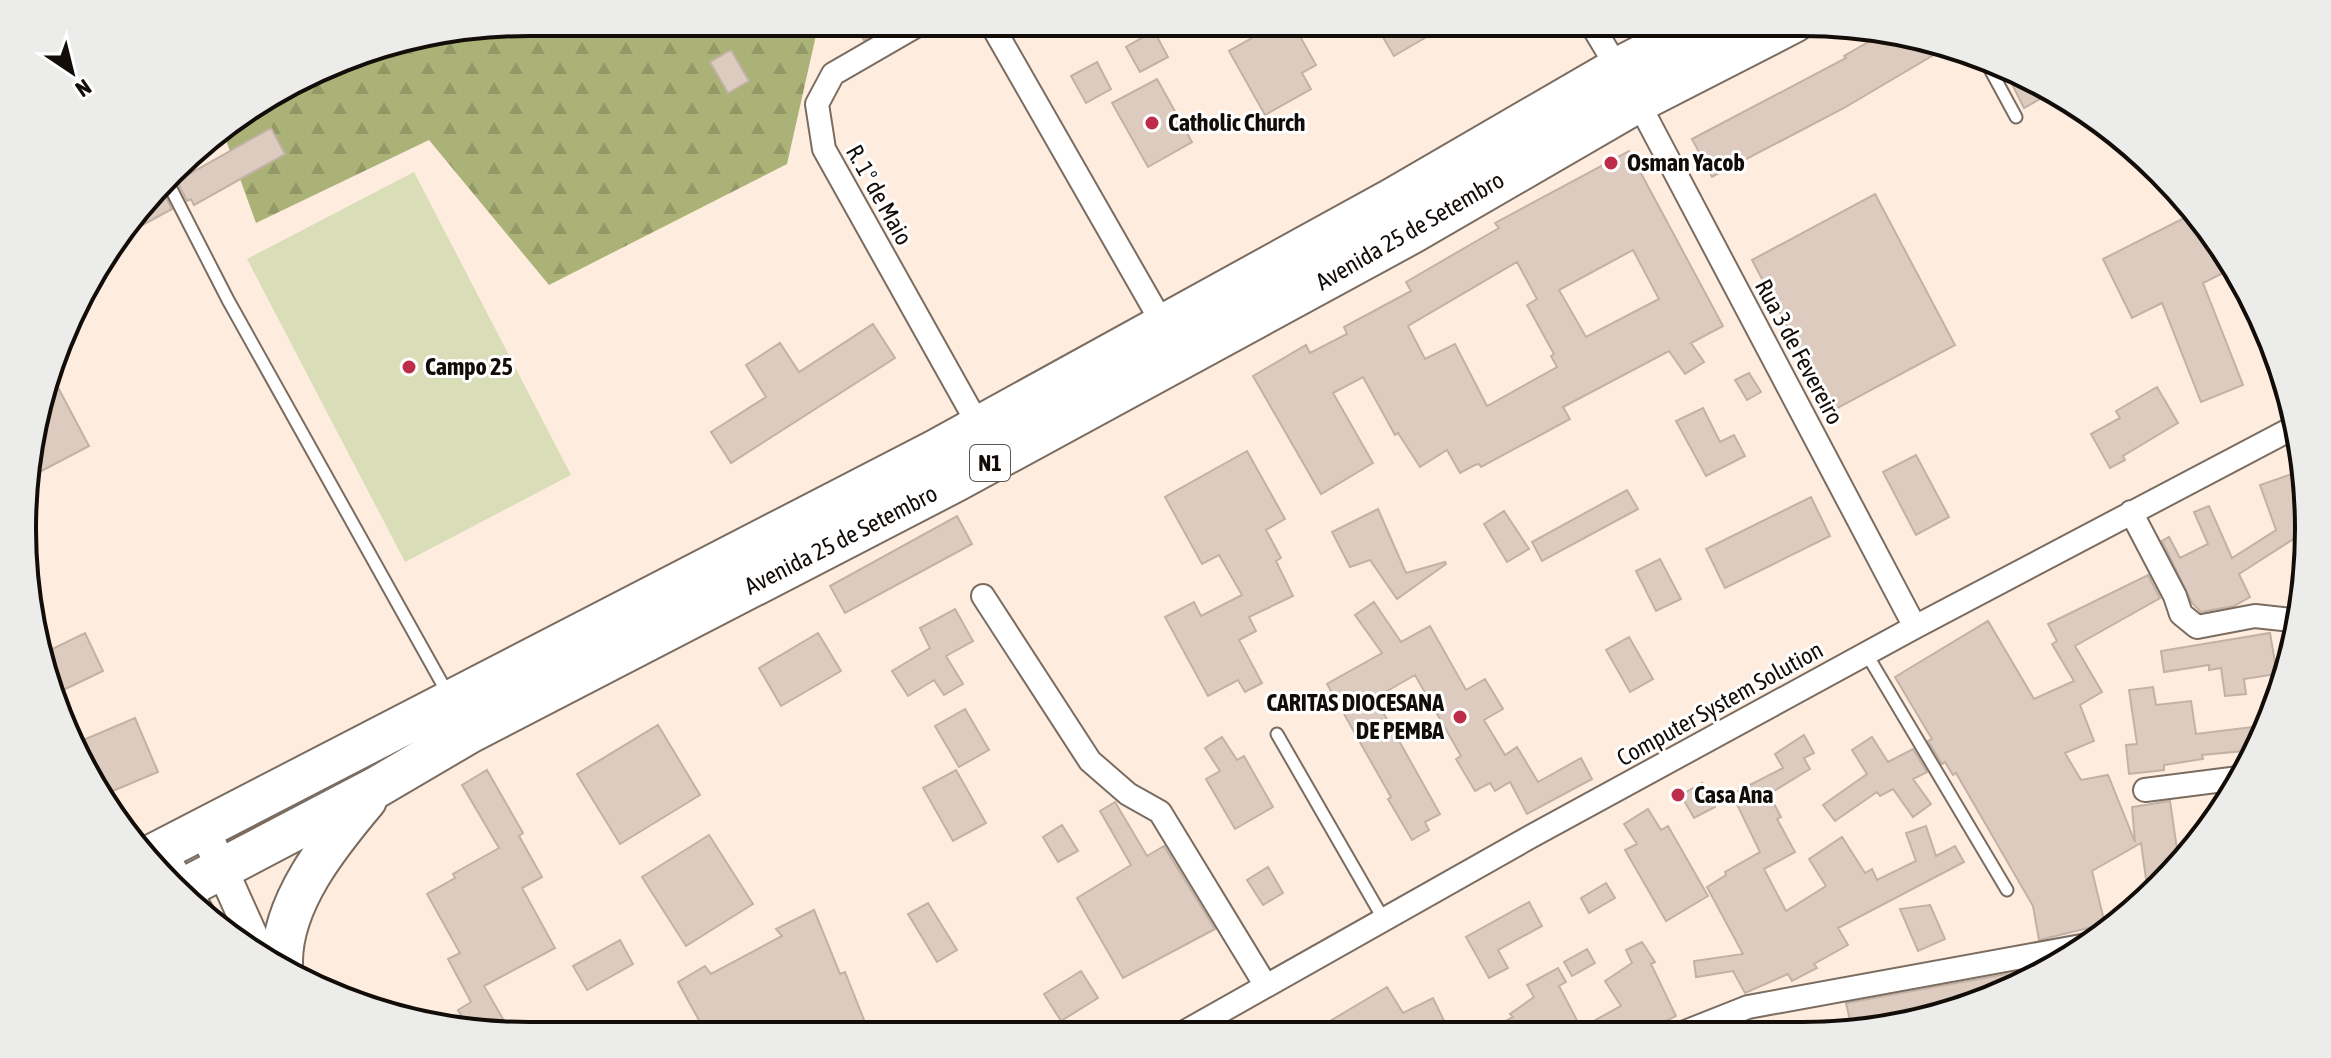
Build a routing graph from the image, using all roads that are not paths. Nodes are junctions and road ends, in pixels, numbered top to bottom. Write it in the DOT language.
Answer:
graph roads {
  1 [pos="899,36"];
  2 [pos="998,36"];
  3 [pos="1598,36"];
  4 [pos="1680,36"];
  5 [pos="1767,36"];
  6 [pos="1616,69"];
  7 [pos="1993,75"];
  8 [pos="1638,102"];
  9 [pos="2016,117"];
  10 [pos="171,189"];
  11 [pos="1392,199"];
  12 [pos="1412,233"];
  13 [pos="1174,342"];
  14 [pos="979,426"];
  15 [pos="2286,432"];
  16 [pos="946,466"];
  17 [pos="2131,512"];
  18 [pos="983,596"];
  19 [pos="2287,620"];
  20 [pos="1915,627"];
  21 [pos="1866,653"];
  22 [pos="460,717"];
  23 [pos="1277,734"];
  24 [pos="2227,780"];
  25 [pos="377,787"];
  26 [pos="2145,790"];
  27 [pos="204,829"];
  28 [pos="157,853"];
  29 [pos="224,869"];
  30 [pos="2007,890"];
  31 [pos="195,891"];
  32 [pos="1384,920"];
  33 [pos="253,938"];
  34 [pos="2057,950"];
  35 [pos="283,957"];
  36 [pos="1266,986"];
  37 [pos="1202,1022"];
  38 [pos="1710,1022"];
  1 -- 14 [label="street, R. 1º de Maio"];
  2 -- 13 [label="street"];
  3 -- 6 [label="street, Rua 3 de Fevereiro"];
  4 -- 6 [label="highway, Avenida 25 de Setembro / N1"];
  5 -- 8 [label="highway, Avenida 25 de Setembro / N1"];
  6 -- 8 [label="street, Rua 3 de Fevereiro"];
  6 -- 11 [label="highway, Avenida 25 de Setembro / N1"];
  7 -- 9 [label="lane"];
  8 -- 12 [label="highway, Avenida 25 de Setembro / N1"];
  8 -- 20 [label="street, Rua 3 de Fevereiro"];
  10 -- 22 [label="lane"];
  11 -- 12 [label="highway"];
  11 -- 13 [label="highway, Avenida 25 de Setembro / N1"];
  12 -- 13 [label="highway, Avenida 25 de Setembro / N1"];
  13 -- 14 [label="highway, Avenida 25 de Setembro / N1"];
  13 -- 16 [label="highway, Avenida 25 de Setembro / N1"];
  14 -- 16 [label="highway, Avenida 25 de Setembro / N1"];
  15 -- 17 [label="street, Computer System Solution"];
  16 -- 22 [label="highway, Avenida 25 de Setembro / N1"];
  17 -- 19 [label="street"];
  17 -- 20 [label="street, Computer System Solution"];
  18 -- 36 [label="street"];
  20 -- 21 [label="street, Computer System Solution"];
  21 -- 30 [label="lane"];
  21 -- 32 [label="street, Computer System Solution"];
  22 -- 25 [label="highway, Avenida 25 de Setembro / N1"];
  22 -- 27 [label="highway, Avenida 25 de Setembro / N1"];
  23 -- 32 [label="lane"];
  24 -- 26 [label="street"];
  25 -- 29 [label="highway, Avenida 25 de Setembro / N1"];
  25 -- 35 [label="highway"];
  27 -- 28 [label="highway, Avenida 25 de Setembro / N1"];
  27 -- 29 [label="main road"];
  29 -- 31 [label="highway, Avenida 25 de Setembro / N1"];
  29 -- 33 [label="main road"];
  32 -- 36 [label="street, Computer System Solution"];
  34 -- 38 [label="street"];
  36 -- 37 [label="street, Computer System Solution"];
}
